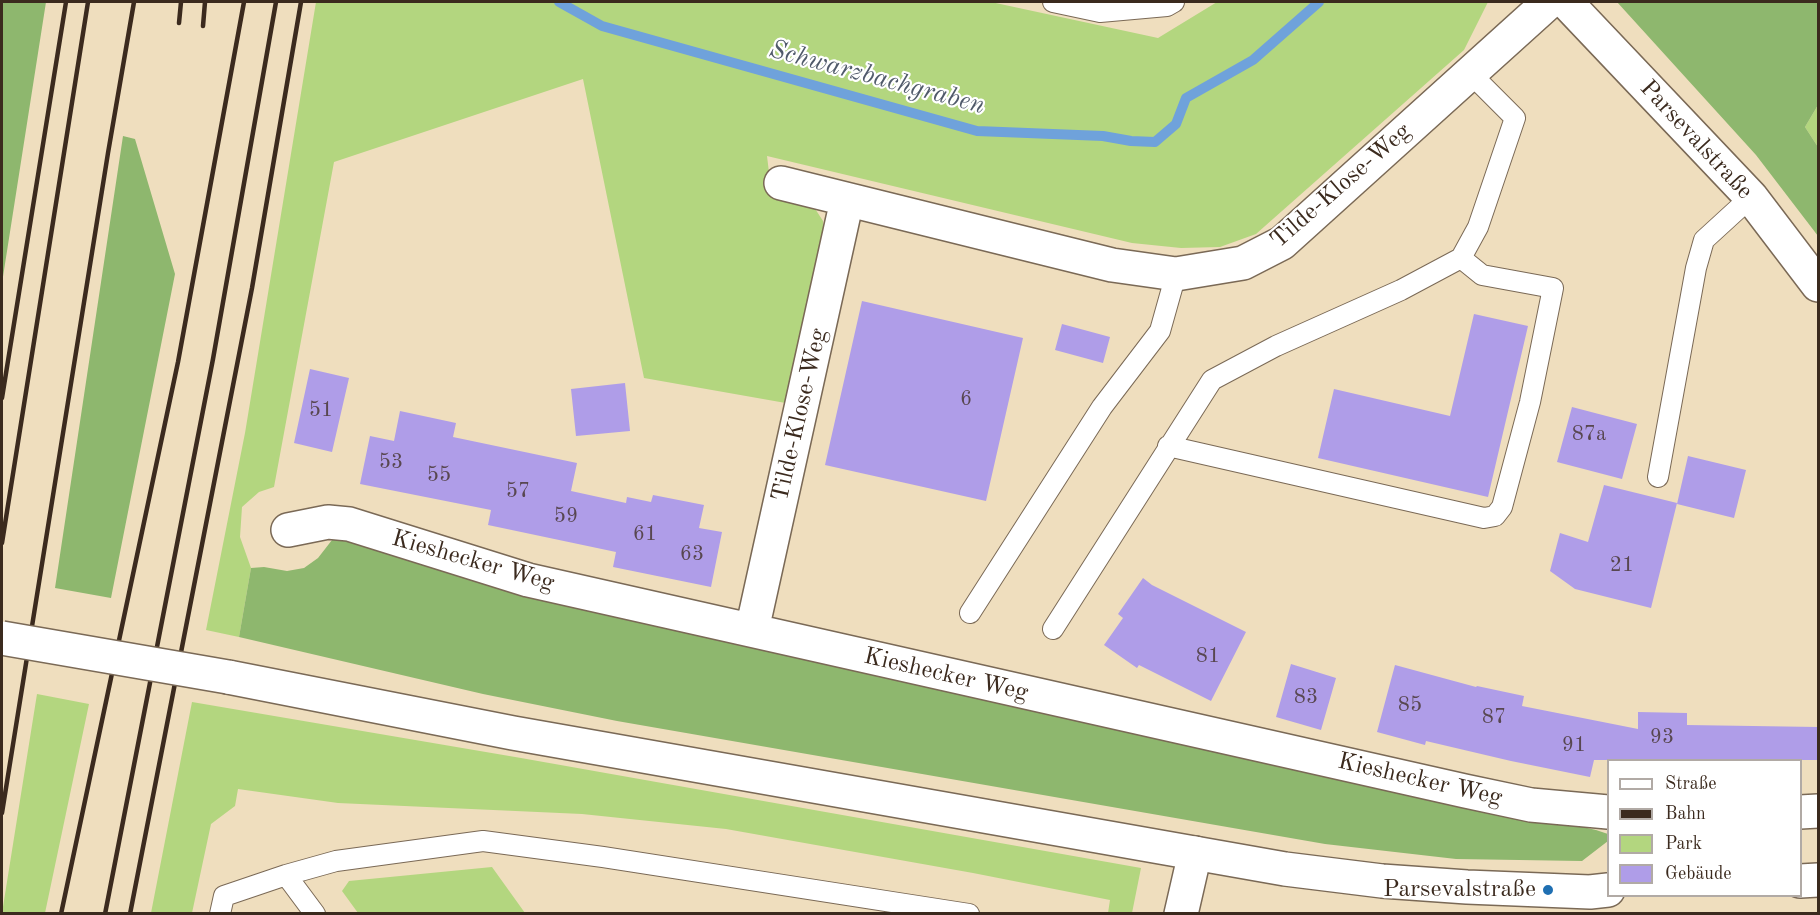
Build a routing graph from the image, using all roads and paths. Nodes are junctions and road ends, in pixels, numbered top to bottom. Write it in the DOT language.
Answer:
graph roads {
  1 [pos="1053,2"];
  2 [pos="1174,2"];
  3 [pos="1549,2"];
  4 [pos="1566,2"];
  5 [pos="1470,73"];
  6 [pos="781,183"];
  7 [pos="1751,197"];
  8 [pos="847,200"];
  9 [pos="1461,258"];
  10 [pos="1176,274"];
  11 [pos="1818,285"];
  12 [pos="1168,446"];
  13 [pos="1658,477"];
  14 [pos="288,530"];
  15 [pos="970,613"];
  16 [pos="1053,629"];
  17 [pos="752,630"];
  18 [pos="2,638"];
  19 [pos="1818,811"];
  20 [pos="1607,812"];
  21 [pos="1802,812"];
  22 [pos="1195,853"];
  23 [pos="286,875"];
  24 [pos="1818,880"];
  25 [pos="1802,881"];
  26 [pos="1607,890"];
  27 [pos="880,906"];
  28 [pos="220,914"];
  29 [pos="315,914"];
  30 [pos="969,914"];
  31 [pos="1180,914"];
  1 -- 2 [label="lane"];
  3 -- 5 [label="street, Tilde-Klose-Weg"];
  4 -- 7 [label="street, Parsevalstraße"];
  5 -- 9 [label="lane"];
  5 -- 10 [label="street, Tilde-Klose-Weg"];
  6 -- 8 [label="street, Tilde-Klose-Weg"];
  7 -- 11 [label="street, Parsevalstraße"];
  7 -- 13 [label="lane"];
  8 -- 10 [label="street, Tilde-Klose-Weg"];
  8 -- 17 [label="street, Tilde-Klose-Weg"];
  9 -- 12 [label="lane"];
  9 -- 12 [label="lane"];
  10 -- 15 [label="lane"];
  12 -- 16 [label="lane"];
  14 -- 17 [label="street, Kieshecker Weg"];
  17 -- 20 [label="street, Kieshecker Weg"];
  18 -- 22 [label="street, bridge"];
  19 -- 21 [label="street"];
  22 -- 26 [label="street"];
  22 -- 31 [label="street"];
  23 -- 27 [label="lane"];
  23 -- 28 [label="lane"];
  23 -- 29 [label="lane"];
  24 -- 25 [label="street"];
  27 -- 30 [label="lane"];
}
